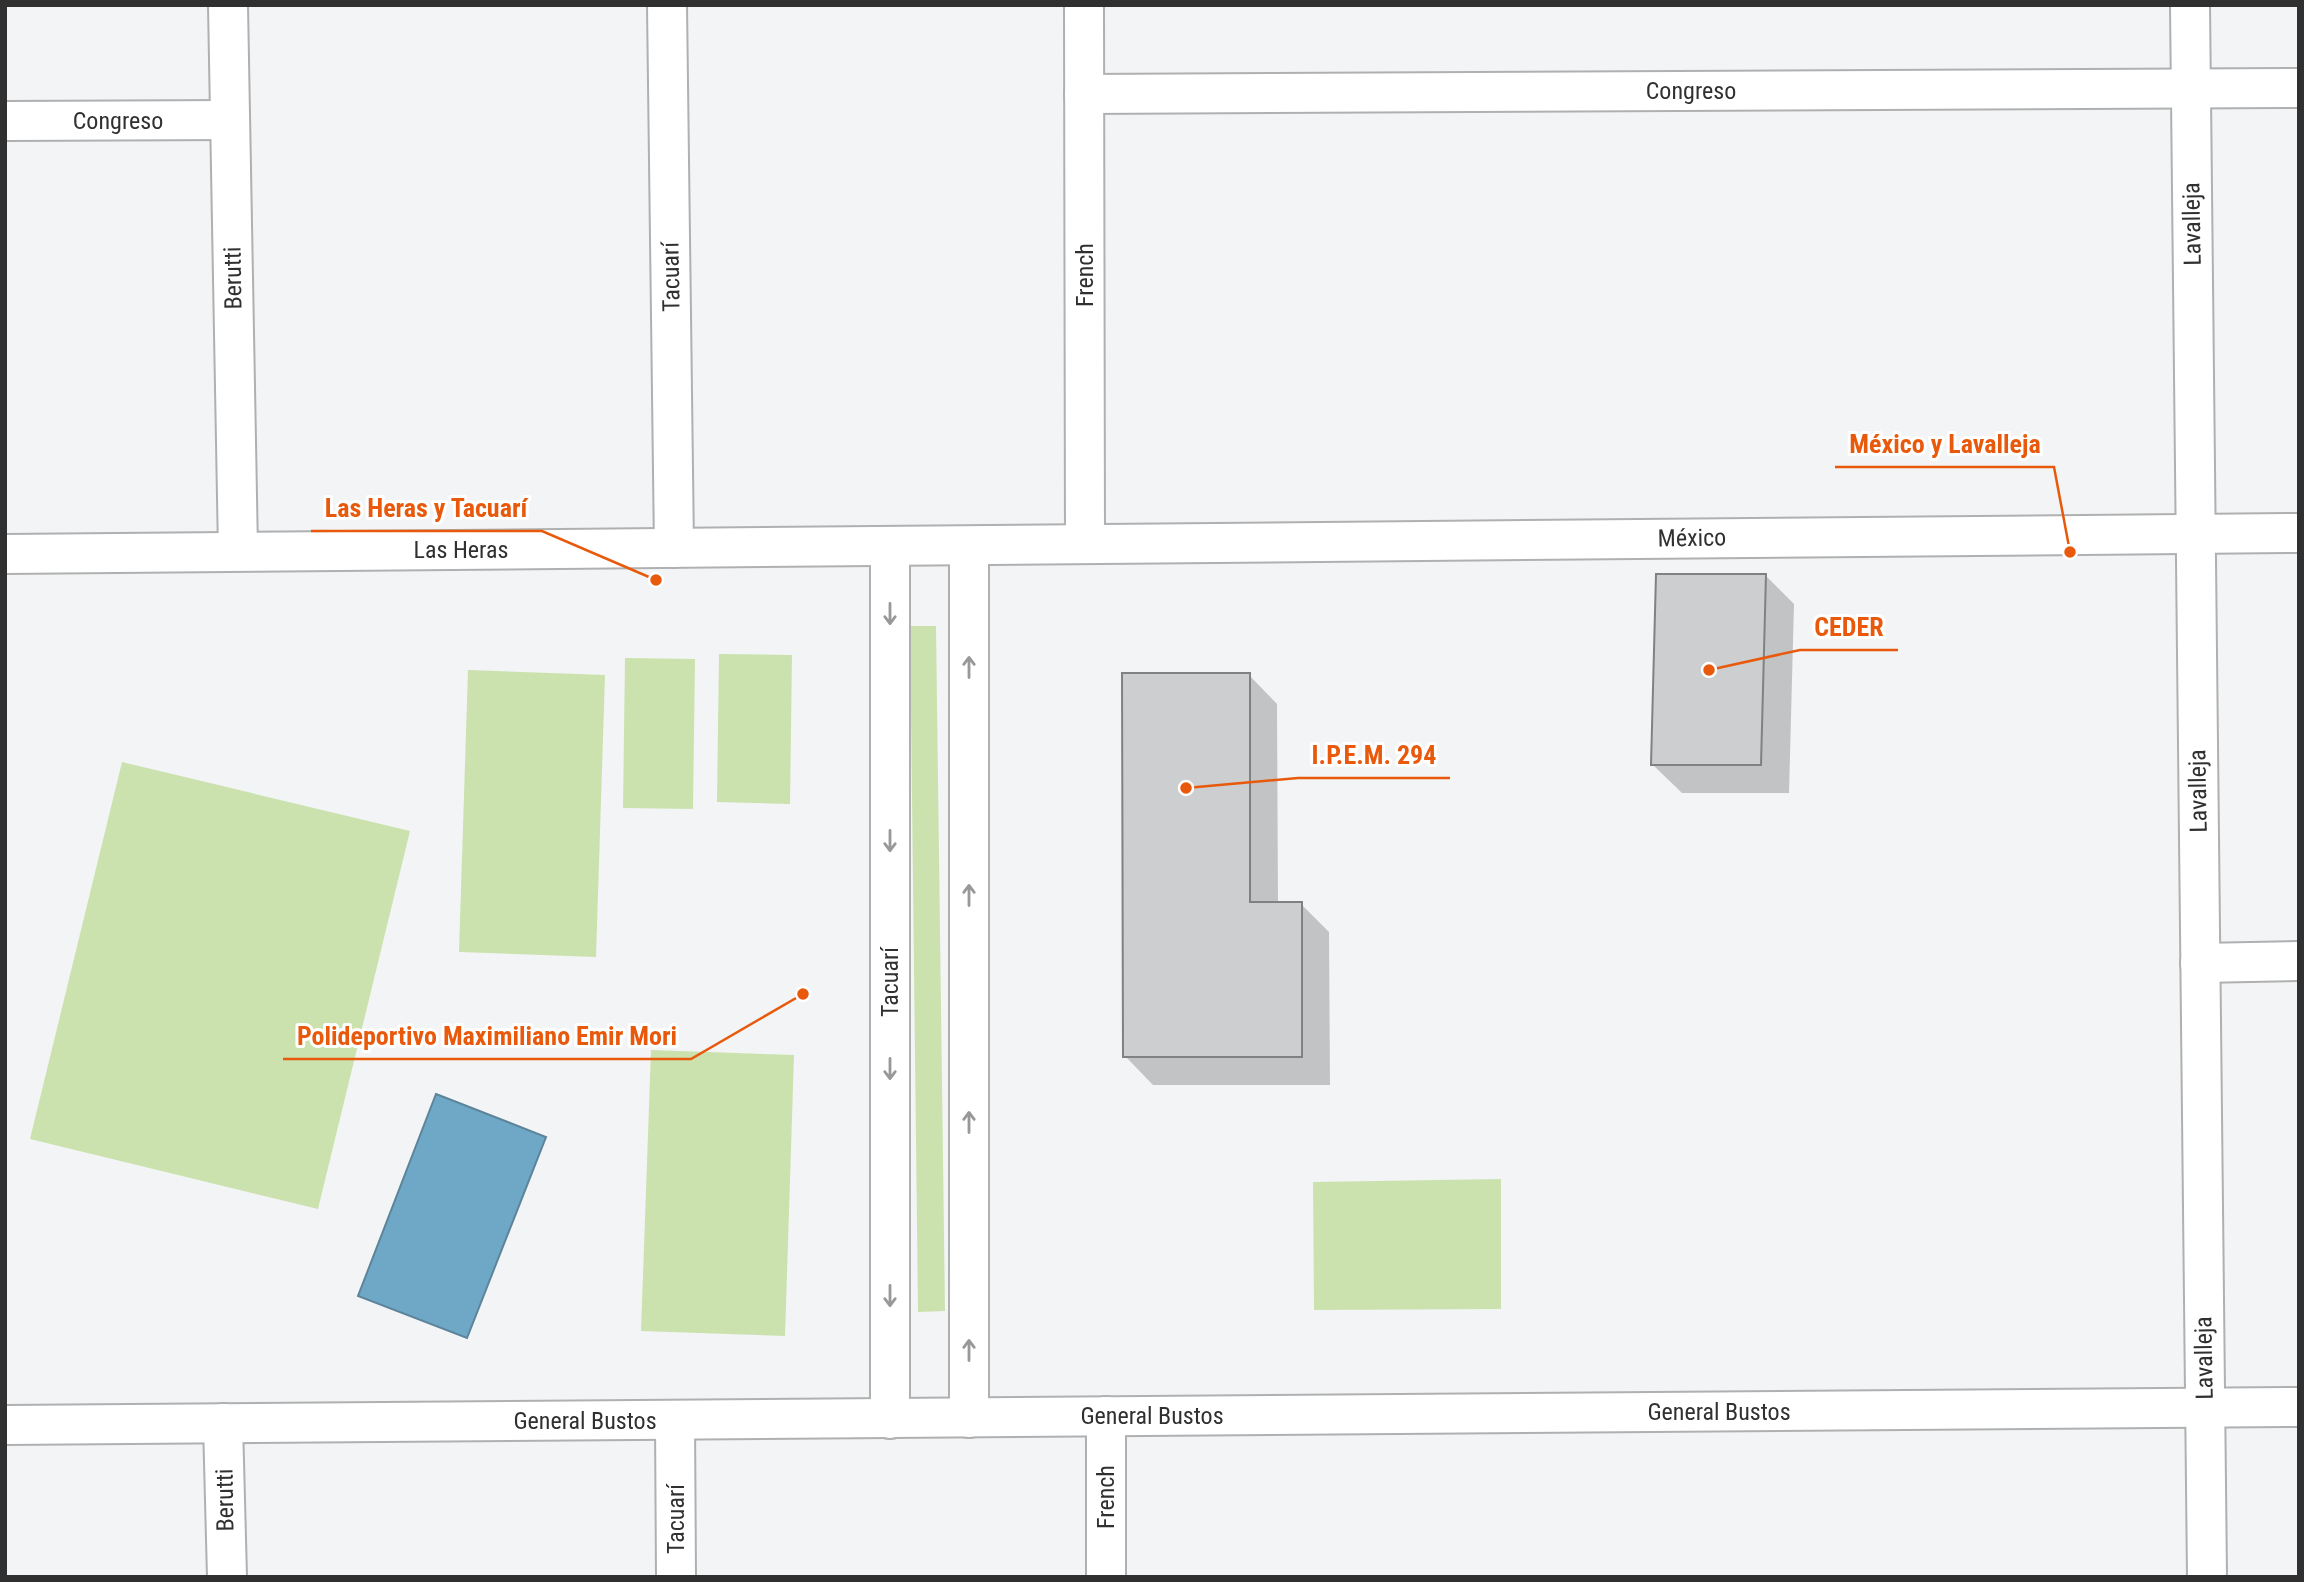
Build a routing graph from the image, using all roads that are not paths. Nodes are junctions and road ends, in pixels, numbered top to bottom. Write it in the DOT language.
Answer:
graph roads {
  1 [pos="228,5"];
  2 [pos="667,5"];
  3 [pos="1084,5"];
  4 [pos="2190,5"];
  5 [pos="2299,88"];
  6 [pos="2191,89"];
  7 [pos="1084,94"];
  8 [pos="230,120"];
  9 [pos="5,121"];
  10 [pos="2299,533"];
  11 [pos="2196,534"];
  12 [pos="1085,544"];
  13 [pos="890,546"];
  14 [pos="969,546"];
  15 [pos="674,548"];
  16 [pos="238,551"];
  17 [pos="5,554"];
  18 [pos="2299,961"];
  19 [pos="2200,962"];
  20 [pos="2299,1407"];
  21 [pos="2205,1408"];
  22 [pos="1106,1416"];
  23 [pos="969,1418"];
  24 [pos="890,1419"];
  25 [pos="676,1420"];
  26 [pos="223,1423"];
  27 [pos="5,1425"];
  28 [pos="227,1577"];
  29 [pos="677,1577"];
  30 [pos="1106,1577"];
  31 [pos="2207,1577"];
  1 -- 8 [label="street, Berutti"];
  2 -- 15 [label="street, Tacuarí"];
  3 -- 7 [label="street, French"];
  4 -- 6 [label="street, Lavalleja"];
  5 -- 6 [label="street, Congreso"];
  6 -- 7 [label="street, Congreso"];
  6 -- 11 [label="street, Lavalleja"];
  7 -- 12 [label="street, French"];
  8 -- 9 [label="street, Congreso"];
  8 -- 16 [label="street, Berutti"];
  10 -- 11 [label="street, México"];
  11 -- 12 [label="street, México"];
  11 -- 19 [label="street, Lavalleja"];
  12 -- 14 [label="street, Las Heras"];
  13 -- 14 [label="street, Las Heras"];
  13 -- 15 [label="street, Las Heras"];
  13 -- 24 [label="street, Tacuarí, one-way"];
  23 -- 14 [label="street, one-way"];
  15 -- 16 [label="street, Las Heras"];
  16 -- 17 [label="street, Las Heras"];
  18 -- 19 [label="street"];
  19 -- 21 [label="street, Lavalleja"];
  20 -- 21 [label="street, General Bustos"];
  21 -- 22 [label="street, General Bustos"];
  21 -- 31 [label="street, Lavalleja"];
  22 -- 23 [label="street, General Bustos"];
  22 -- 30 [label="street, French"];
  23 -- 24 [label="street, General Bustos"];
  24 -- 25 [label="street, General Bustos"];
  25 -- 26 [label="street, General Bustos"];
  25 -- 29 [label="street, Tacuarí"];
  26 -- 27 [label="street, General Bustos"];
  26 -- 28 [label="street, Berutti"];
}
